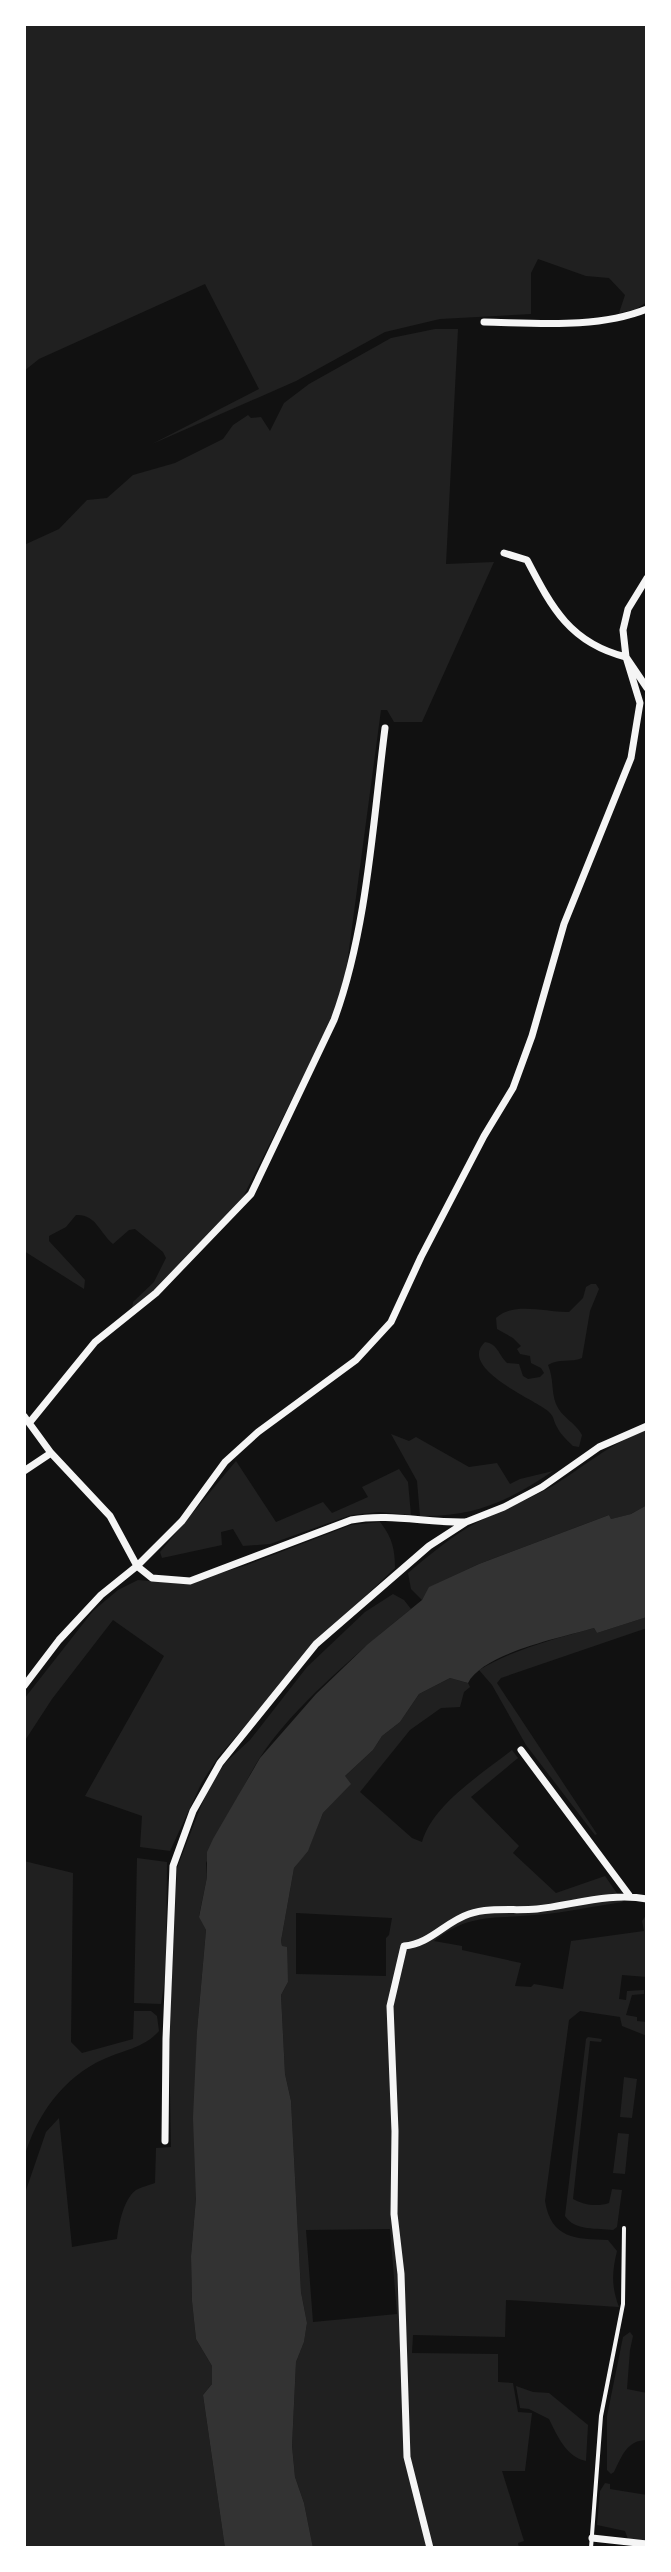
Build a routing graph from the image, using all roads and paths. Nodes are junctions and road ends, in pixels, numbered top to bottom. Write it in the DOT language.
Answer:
graph roads {
  1 [pos="647,309"];
  2 [pos="484,322"];
  3 [pos="504,553"];
  4 [pos="647,578"];
  5 [pos="626,657"];
  6 [pos="647,688"];
  7 [pos="385,728"];
  8 [pos="27,1419"];
  9 [pos="647,1426"];
  10 [pos="51,1453"];
  11 [pos="24,1471"];
  12 [pos="466,1522"];
  13 [pos="137,1566"];
  14 [pos="24,1686"];
  15 [pos="521,1750"];
  16 [pos="629,1895"];
  17 [pos="647,1899"];
  18 [pos="165,2141"];
  19 [pos="624,2228"];
  20 [pos="592,2538"];
  21 [pos="647,2544"];
  22 [pos="430,2548"];
  23 [pos="591,2548"];
  1 -- 2 [label="street"];
  3 -- 5 [label="street"];
  4 -- 5 [label="street"];
  5 -- 6 [label="street"];
  5 -- 13 [label="street"];
  7 -- 8 [label="street"];
  8 -- 10 [label="street"];
  9 -- 12 [label="street"];
  10 -- 11 [label="street"];
  10 -- 13 [label="street"];
  12 -- 13 [label="street"];
  12 -- 18 [label="street"];
  13 -- 14 [label="street"];
  15 -- 16 [label="street"];
  16 -- 17 [label="street"];
  16 -- 22 [label="street"];
  19 -- 20 [label="lane"];
  20 -- 21 [label="street"];
  20 -- 23 [label="lane"];
}
